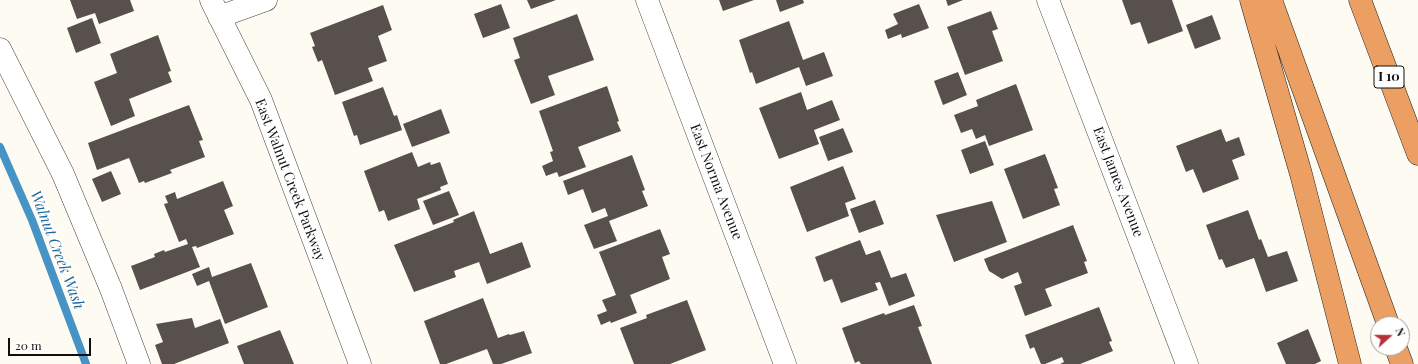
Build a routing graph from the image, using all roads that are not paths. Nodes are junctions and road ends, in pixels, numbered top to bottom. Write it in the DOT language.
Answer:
graph roads {
  1 [pos="266,0"];
  2 [pos="647,0"];
  3 [pos="1048,0"];
  4 [pos="1251,0"];
  5 [pos="1271,0"];
  6 [pos="1360,0"];
  7 [pos="215,9"];
  8 [pos="0,49"];
  9 [pos="1418,154"];
  10 [pos="1385,316"];
  11 [pos="139,364"];
  12 [pos="360,364"];
  13 [pos="785,364"];
  14 [pos="1187,364"];
  15 [pos="1350,364"];
  1 -- 7 [label="street"];
  2 -- 13 [label="street, East Norma Avenue"];
  3 -- 14 [label="street, East James Avenue"];
  4 -- 15 [label="highway"];
  5 -- 10 [label="highway"];
  6 -- 9 [label="highway, I 10"];
  7 -- 12 [label="street, East Walnut Creek Parkway"];
  8 -- 11 [label="street"];
}
